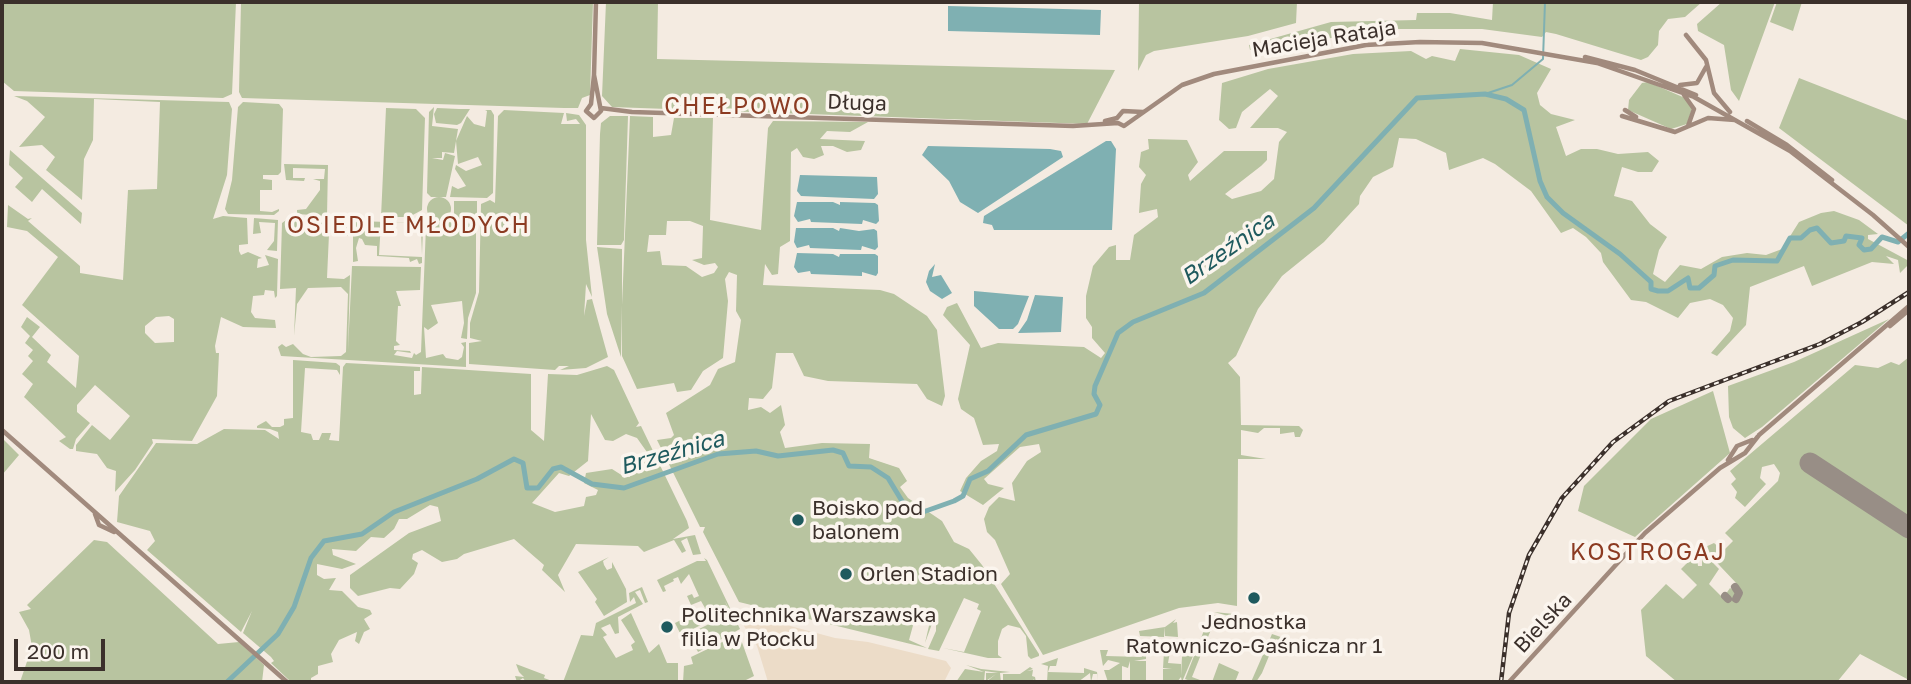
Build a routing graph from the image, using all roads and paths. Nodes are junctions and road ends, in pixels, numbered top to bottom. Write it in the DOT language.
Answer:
graph roads {
  1 [pos="596,2"];
  2 [pos="1686,35"];
  3 [pos="1680,40"];
  4 [pos="1695,47"];
  5 [pos="1706,63"];
  6 [pos="594,75"];
  7 [pos="1659,81"];
  8 [pos="1670,83"];
  9 [pos="1674,89"];
  10 [pos="591,104"];
  11 [pos="601,109"];
  12 [pos="1625,110"];
  13 [pos="1149,111"];
  14 [pos="1730,112"];
  15 [pos="1130,114"];
  16 [pos="1622,116"];
  17 [pos="1117,120"];
  18 [pos="1639,120"];
  19 [pos="1131,122"];
  20 [pos="1681,131"];
  21 [pos="1761,133"];
  22 [pos="1873,215"];
  23 [pos="1909,247"];
  24 [pos="1909,308"];
  25 [pos="2,432"];
  26 [pos="1759,435"];
  27 [pos="1744,444"];
  28 [pos="1736,450"];
  29 [pos="1747,450"];
  30 [pos="1742,455"];
  31 [pos="1720,468"];
  32 [pos="287,682"];
  33 [pos="1509,682"];
  1 -- 6 [label="main road"];
  2 -- 4 [label="main road"];
  3 -- 4 [label="main road"];
  4 -- 5 [label="main road"];
  5 -- 8 [label="main road"];
  5 -- 14 [label="main road"];
  6 -- 10 [label="main road"];
  6 -- 11 [label="main road"];
  7 -- 8 [label="main road, Macieja Rataja"];
  7 -- 9 [label="main road, Macieja Rataja"];
  7 -- 13 [label="main road, Macieja Rataja"];
  8 -- 14 [label="main road, Macieja Rataja"];
  9 -- 20 [label="main road"];
  9 -- 21 [label="main road, Macieja Rataja"];
  10 -- 11 [label="main road"];
  10 -- 11 [label="main road"];
  11 -- 17 [label="main road, Długa"];
  12 -- 18 [label="main road"];
  13 -- 15 [label="main road, Macieja Rataja"];
  13 -- 19 [label="main road, Macieja Rataja"];
  14 -- 22 [label="main road, Macieja Rataja"];
  15 -- 17 [label="main road, Macieja Rataja"];
  15 -- 19 [label="main road"];
  16 -- 18 [label="main road"];
  17 -- 19 [label="main road"];
  18 -- 20 [label="main road"];
  20 -- 21 [label="main road"];
  21 -- 22 [label="main road, Macieja Rataja"];
  22 -- 23 [label="main road, Macieja Rataja"];
  24 -- 26 [label="main road, Bielska"];
  25 -- 32 [label="main road"];
  26 -- 27 [label="main road, Bielska"];
  26 -- 29 [label="main road, Bielska"];
  27 -- 28 [label="main road, Bielska"];
  27 -- 29 [label="main road"];
  28 -- 30 [label="main road"];
  28 -- 31 [label="main road, Bielska"];
  29 -- 30 [label="main road, Bielska"];
  30 -- 31 [label="main road, Bielska"];
  31 -- 33 [label="main road, Bielska"];
}
